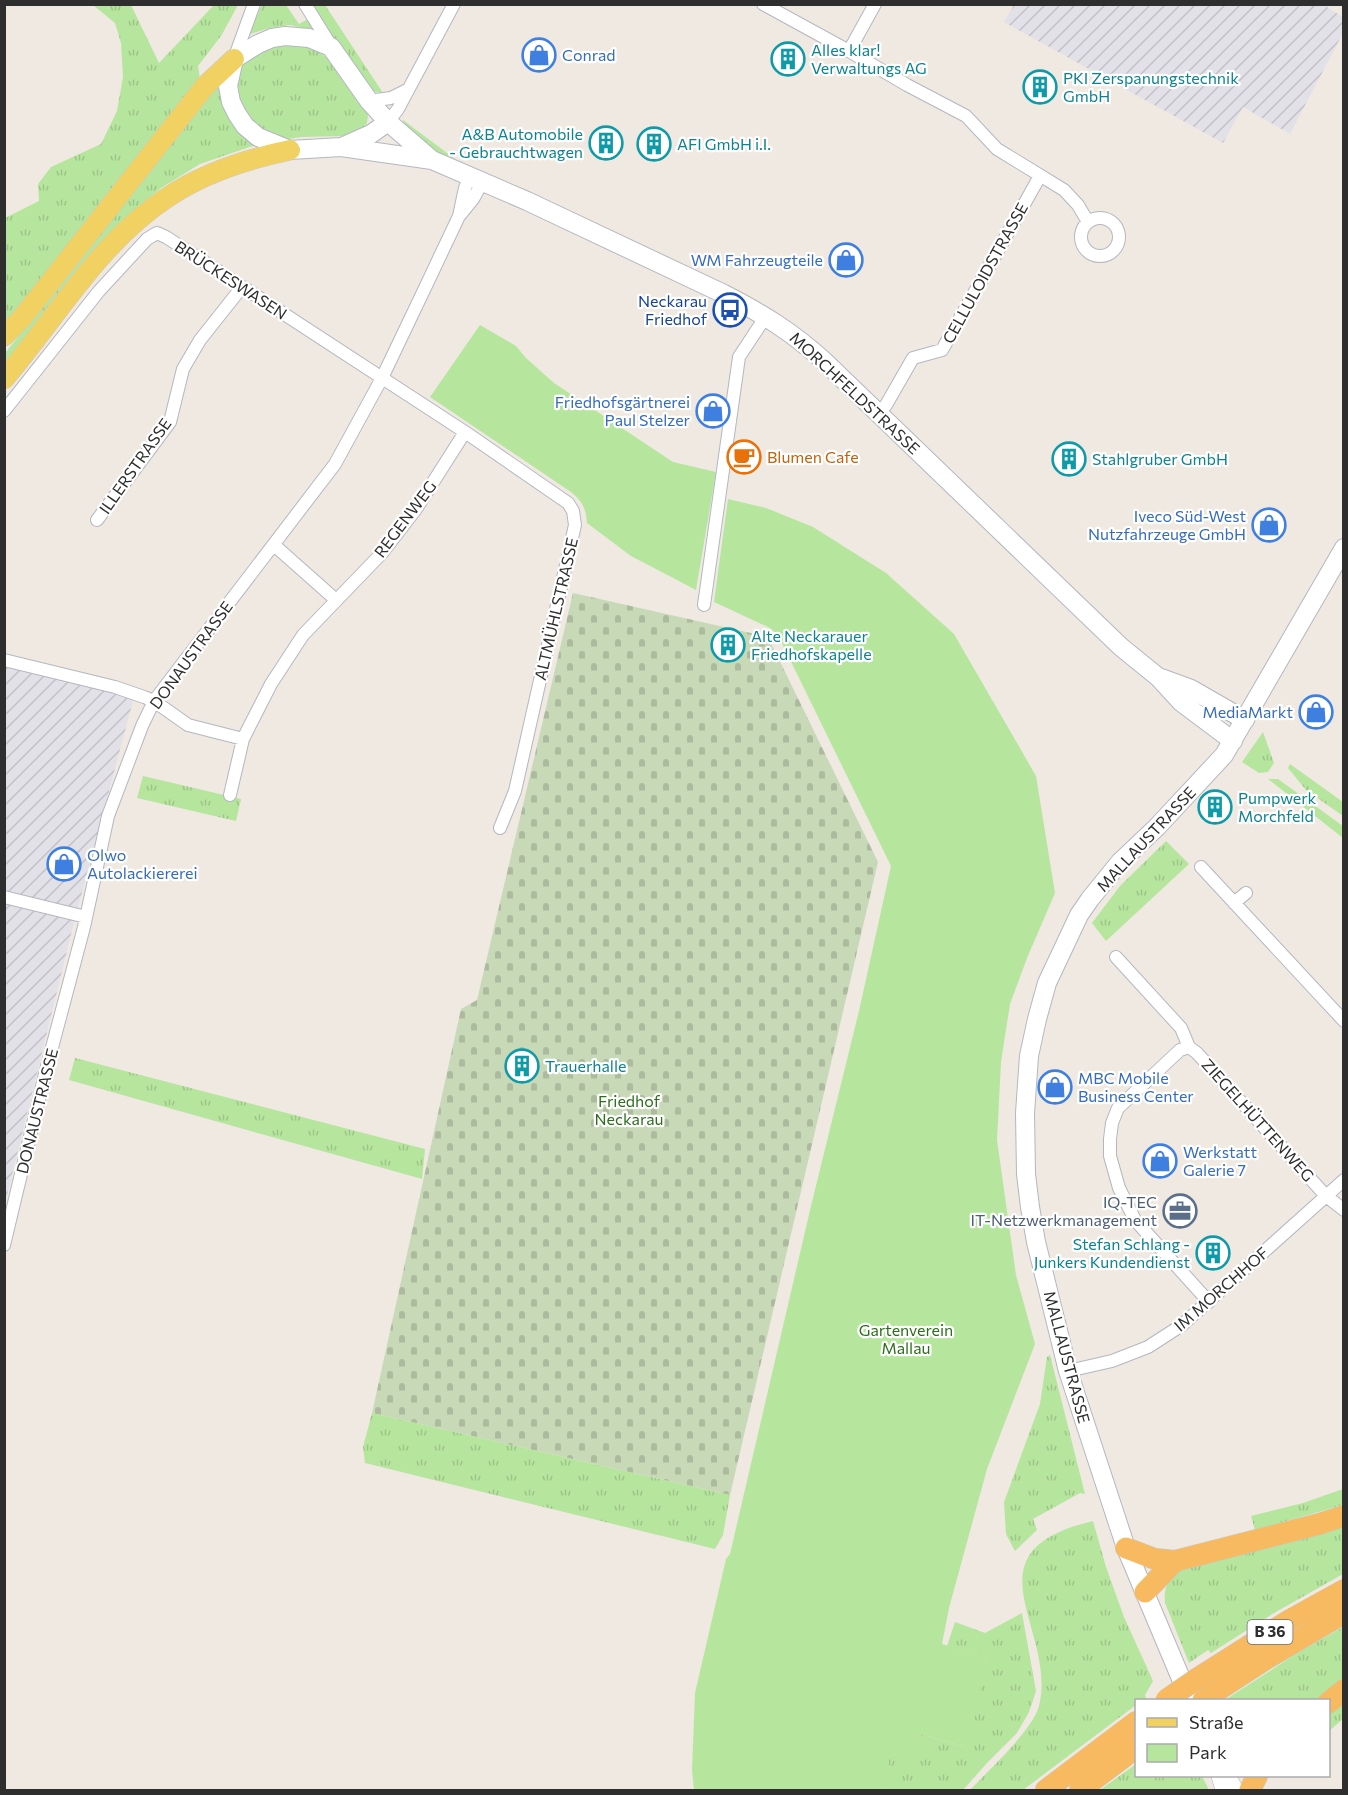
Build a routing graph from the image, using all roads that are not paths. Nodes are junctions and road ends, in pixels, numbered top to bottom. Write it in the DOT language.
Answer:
graph roads {
  1 [pos="254,4"];
  2 [pos="305,4"];
  3 [pos="454,4"];
  4 [pos="764,4"];
  5 [pos="874,4"];
  6 [pos="331,47"];
  7 [pos="849,51"];
  8 [pos="234,59"];
  9 [pos="408,89"];
  10 [pos="369,101"];
  11 [pos="388,122"];
  12 [pos="341,147"];
  13 [pos="290,150"];
  14 [pos="432,160"];
  15 [pos="1040,176"];
  16 [pos="476,178"];
  17 [pos="1089,222"];
  18 [pos="242,287"];
  19 [pos="766,316"];
  20 [pos="4,336"];
  21 [pos="382,378"];
  22 [pos="4,379"];
  23 [pos="4,411"];
  24 [pos="878,414"];
  25 [pos="465,432"];
  26 [pos="97,520"];
  27 [pos="274,545"];
  28 [pos="1342,552"];
  29 [pos="336,600"];
  30 [pos="704,605"];
  31 [pos="4,660"];
  32 [pos="1158,677"];
  33 [pos="154,701"];
  34 [pos="1245,720"];
  35 [pos="243,739"];
  36 [pos="1233,741"];
  37 [pos="230,795"];
  38 [pos="500,828"];
  39 [pos="1201,867"];
  40 [pos="1246,893"];
  41 [pos="4,897"];
  42 [pos="1234,903"];
  43 [pos="86,917"];
  44 [pos="1116,957"];
  45 [pos="1344,1021"];
  46 [pos="1189,1047"];
  47 [pos="1344,1180"];
  48 [pos="1326,1196"];
  49 [pos="1344,1210"];
  50 [pos="4,1245"];
  51 [pos="1209,1302"];
  52 [pos="1068,1371"];
  53 [pos="1344,1516"];
  54 [pos="1126,1548"];
  55 [pos="1175,1561"];
  56 [pos="1344,1590"];
  57 [pos="1144,1592"];
  58 [pos="1344,1613"];
  59 [pos="1344,1690"];
  60 [pos="1169,1699"];
  61 [pos="1199,1699"];
  62 [pos="1202,1699"];
  63 [pos="1330,1702"];
  64 [pos="1135,1724"];
  65 [pos="1135,1750"];
  66 [pos="1229,1777"];
  67 [pos="1257,1777"];
  68 [pos="1046,1791"];
  69 [pos="1080,1791"];
  70 [pos="1236,1791"];
  71 [pos="1250,1791"];
  1 -- 8 [label="street, MORCHFELDSTRASSE"];
  2 -- 6 [label="street, MORCHFELDSTRASSE"];
  3 -- 9 [label="street"];
  4 -- 7 [label="street"];
  5 -- 7 [label="street"];
  6 -- 8 [label="main road"];
  6 -- 10 [label="main road, MORCHFELDSTRASSE"];
  7 -- 15 [label="street"];
  8 -- 13 [label="main road, MORCHFELDSTRASSE"];
  8 -- 20 [label="main road"];
  9 -- 10 [label="street"];
  9 -- 11 [label="street"];
  10 -- 11 [label="main road, MORCHFELDSTRASSE"];
  11 -- 12 [label="main road, MORCHFELDSTRASSE"];
  11 -- 14 [label="main road, MORCHFELDSTRASSE"];
  12 -- 13 [label="main road, MORCHFELDSTRASSE"];
  12 -- 14 [label="main road, MORCHFELDSTRASSE"];
  13 -- 22 [label="main road"];
  14 -- 16 [label="main road, MORCHFELDSTRASSE"];
  15 -- 17 [label="street"];
  15 -- 24 [label="street, CELLULOIDSTRASSE"];
  16 -- 19 [label="main road, MORCHFELDSTRASSE"];
  16 -- 21 [label="street, DONAUSTRASSE"];
  18 -- 21 [label="street, BRÜCKESWASEN"];
  18 -- 23 [label="street, BRÜCKESWASEN"];
  18 -- 26 [label="street, ILLERSTRASSE"];
  19 -- 24 [label="main road, MORCHFELDSTRASSE"];
  19 -- 30 [label="street"];
  21 -- 25 [label="street, ALTMÜHLSTRASSE"];
  21 -- 27 [label="street, DONAUSTRASSE"];
  24 -- 32 [label="main road, MORCHFELDSTRASSE"];
  25 -- 29 [label="street, REGENWEG"];
  25 -- 38 [label="street, ALTMÜHLSTRASSE"];
  27 -- 29 [label="street"];
  27 -- 33 [label="street, DONAUSTRASSE"];
  28 -- 34 [label="main road, MALLAUSTRASSE"];
  29 -- 35 [label="street, REGENWEG"];
  31 -- 33 [label="street"];
  32 -- 34 [label="main road, MORCHFELDSTRASSE"];
  32 -- 36 [label="main road, MORCHFELDSTRASSE"];
  33 -- 35 [label="street"];
  33 -- 43 [label="street, DONAUSTRASSE"];
  34 -- 36 [label="main road, MALLAUSTRASSE"];
  35 -- 37 [label="street, REGENWEG"];
  36 -- 52 [label="main road, MALLAUSTRASSE"];
  39 -- 42 [label="street"];
  40 -- 42 [label="street"];
  41 -- 43 [label="street"];
  42 -- 45 [label="street"];
  43 -- 50 [label="street, DONAUSTRASSE"];
  44 -- 46 [label="street, ZIEGELHÜTTENWEG"];
  46 -- 48 [label="street, ZIEGELHÜTTENWEG"];
  46 -- 51 [label="street, ZIEGELHÜTTENWEG"];
  47 -- 48 [label="street, IM MORCHHOF"];
  48 -- 49 [label="street"];
  48 -- 51 [label="street, IM MORCHHOF"];
  51 -- 52 [label="street, IM MORCHHOF"];
  52 -- 54 [label="main road, MALLAUSTRASSE"];
  53 -- 55 [label="highway"];
  54 -- 55 [label="highway"];
  54 -- 57 [label="main road, MALLAUSTRASSE"];
  55 -- 57 [label="highway"];
  56 -- 60 [label="highway, B 36, bridge"];
  57 -- 61 [label="main road, MALLAUSTRASSE"];
  58 -- 62 [label="highway, B 36"];
  59 -- 63 [label="highway"];
  64 -- 68 [label="highway"];
  65 -- 69 [label="highway"];
  66 -- 70 [label="street"];
  67 -- 71 [label="highway"];
}
